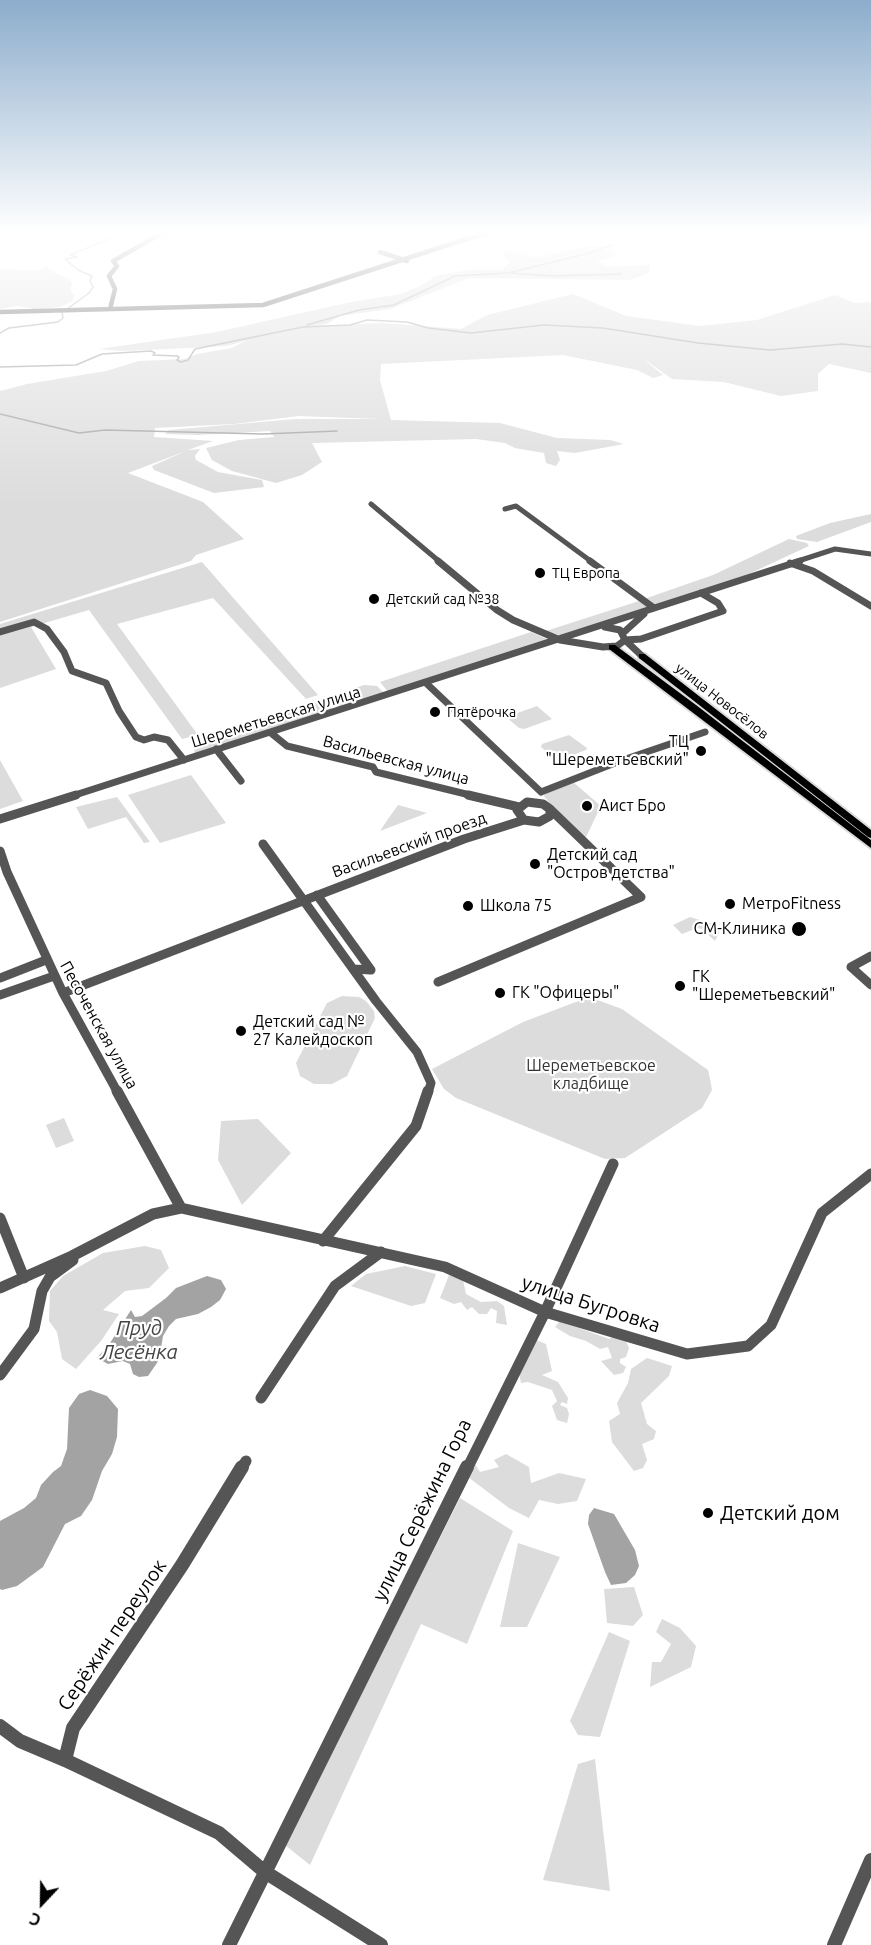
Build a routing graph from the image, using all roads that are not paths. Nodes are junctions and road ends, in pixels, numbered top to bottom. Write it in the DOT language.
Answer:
graph roads {
  1 [pos="370,504"];
  2 [pos="504,509"];
  3 [pos="871,554"];
  4 [pos="790,563"];
  5 [pos="701,593"];
  6 [pos="871,606"];
  7 [pos="654,608"];
  8 [pos="602,626"];
  9 [pos="0,632"];
  10 [pos="588,632"];
  11 [pos="624,638"];
  12 [pos="641,639"];
  13 [pos="560,640"];
  14 [pos="594,645"];
  15 [pos="612,647"];
  16 [pos="638,653"];
  17 [pos="426,683"];
  18 [pos="705,732"];
  19 [pos="271,733"];
  20 [pos="216,749"];
  21 [pos="184,760"];
  22 [pos="241,781"];
  23 [pos="541,792"];
  24 [pos="538,802"];
  25 [pos="519,807"];
  26 [pos="550,809"];
  27 [pos="0,819"];
  28 [pos="524,820"];
  29 [pos="871,835"];
  30 [pos="263,844"];
  31 [pos="871,845"];
  32 [pos="0,851"];
  33 [pos="317,895"];
  34 [pos="305,900"];
  35 [pos="871,956"];
  36 [pos="46,960"];
  37 [pos="354,969"];
  38 [pos="54,976"];
  39 [pos="0,978"];
  40 [pos="438,982"];
  41 [pos="871,985"];
  42 [pos="63,993"];
  43 [pos="0,995"];
  44 [pos="613,1164"];
  45 [pos="871,1174"];
  46 [pos="182,1208"];
  47 [pos="0,1218"];
  48 [pos="322,1241"];
  49 [pos="81,1251"];
  50 [pos="381,1252"];
  51 [pos="24,1278"];
  52 [pos="0,1288"];
  53 [pos="546,1312"];
  54 [pos="0,1375"];
  55 [pos="261,1398"];
  56 [pos="246,1461"];
  57 [pos="0,1726"];
  58 [pos="65,1760"];
  59 [pos="871,1860"];
  60 [pos="265,1872"];
  61 [pos="229,1945"];
  62 [pos="381,1945"];
  63 [pos="834,1945"];
  1 -- 13 [label="street"];
  2 -- 7 [label="street"];
  3 -- 4 [label="street"];
  4 -- 5 [label="street, Шереметьевская улица"];
  4 -- 6 [label="street"];
  5 -- 7 [label="street, Шереметьевская улица"];
  5 -- 12 [label="street"];
  7 -- 8 [label="street, Шереметьевская улица"];
  7 -- 11 [label="street"];
  8 -- 10 [label="street, Шереметьевская улица"];
  8 -- 11 [label="street"];
  9 -- 21 [label="street"];
  10 -- 13 [label="street, Шереметьевская улица"];
  10 -- 14 [label="street"];
  11 -- 12 [label="street"];
  11 -- 15 [label="street"];
  11 -- 16 [label="street"];
  12 -- 16 [label="street"];
  13 -- 14 [label="street"];
  13 -- 17 [label="street, Шереметьевская улица"];
  14 -- 15 [label="street"];
  15 -- 31 [label="main road, улица Новосёлов"];
  16 -- 29 [label="main road, улица Новосёлов"];
  17 -- 19 [label="street, Шереметьевская улица"];
  17 -- 23 [label="street"];
  18 -- 23 [label="street"];
  19 -- 20 [label="street, Шереметьевская улица"];
  19 -- 25 [label="street, Васильевская улица"];
  20 -- 21 [label="street, Шереметьевская улица"];
  20 -- 22 [label="street"];
  21 -- 27 [label="street, Шереметьевская улица"];
  23 -- 24 [label="street"];
  24 -- 25 [label="street"];
  24 -- 26 [label="street"];
  25 -- 28 [label="street"];
  26 -- 28 [label="street"];
  26 -- 40 [label="street"];
  28 -- 33 [label="street, Васильевский проезд"];
  30 -- 34 [label="street"];
  32 -- 36 [label="street, Песоченская улица"];
  33 -- 34 [label="street, Васильевский проезд"];
  33 -- 37 [label="street"];
  34 -- 37 [label="street"];
  34 -- 42 [label="street, Васильевский проезд"];
  35 -- 41 [label="street"];
  36 -- 38 [label="street, Песоченская улица"];
  36 -- 39 [label="street"];
  37 -- 48 [label="street"];
  38 -- 42 [label="street, Песоченская улица"];
  38 -- 43 [label="street"];
  42 -- 46 [label="street, Песоченская улица"];
  44 -- 53 [label="street, улица Серёжина Гора"];
  45 -- 53 [label="street, улица Бугровка"];
  46 -- 48 [label="street, улица Бугровка"];
  46 -- 49 [label="street"];
  47 -- 51 [label="street"];
  48 -- 50 [label="street, улица Бугровка"];
  49 -- 51 [label="street"];
  49 -- 54 [label="street"];
  50 -- 53 [label="street, улица Бугровка"];
  50 -- 55 [label="street"];
  51 -- 52 [label="street"];
  53 -- 60 [label="street, улица Серёжина Гора"];
  56 -- 58 [label="street, Серёжин переулок"];
  57 -- 58 [label="street"];
  58 -- 60 [label="street"];
  59 -- 63 [label="street"];
  60 -- 61 [label="street, улица Серёжина Гора"];
  60 -- 62 [label="street"];
}
